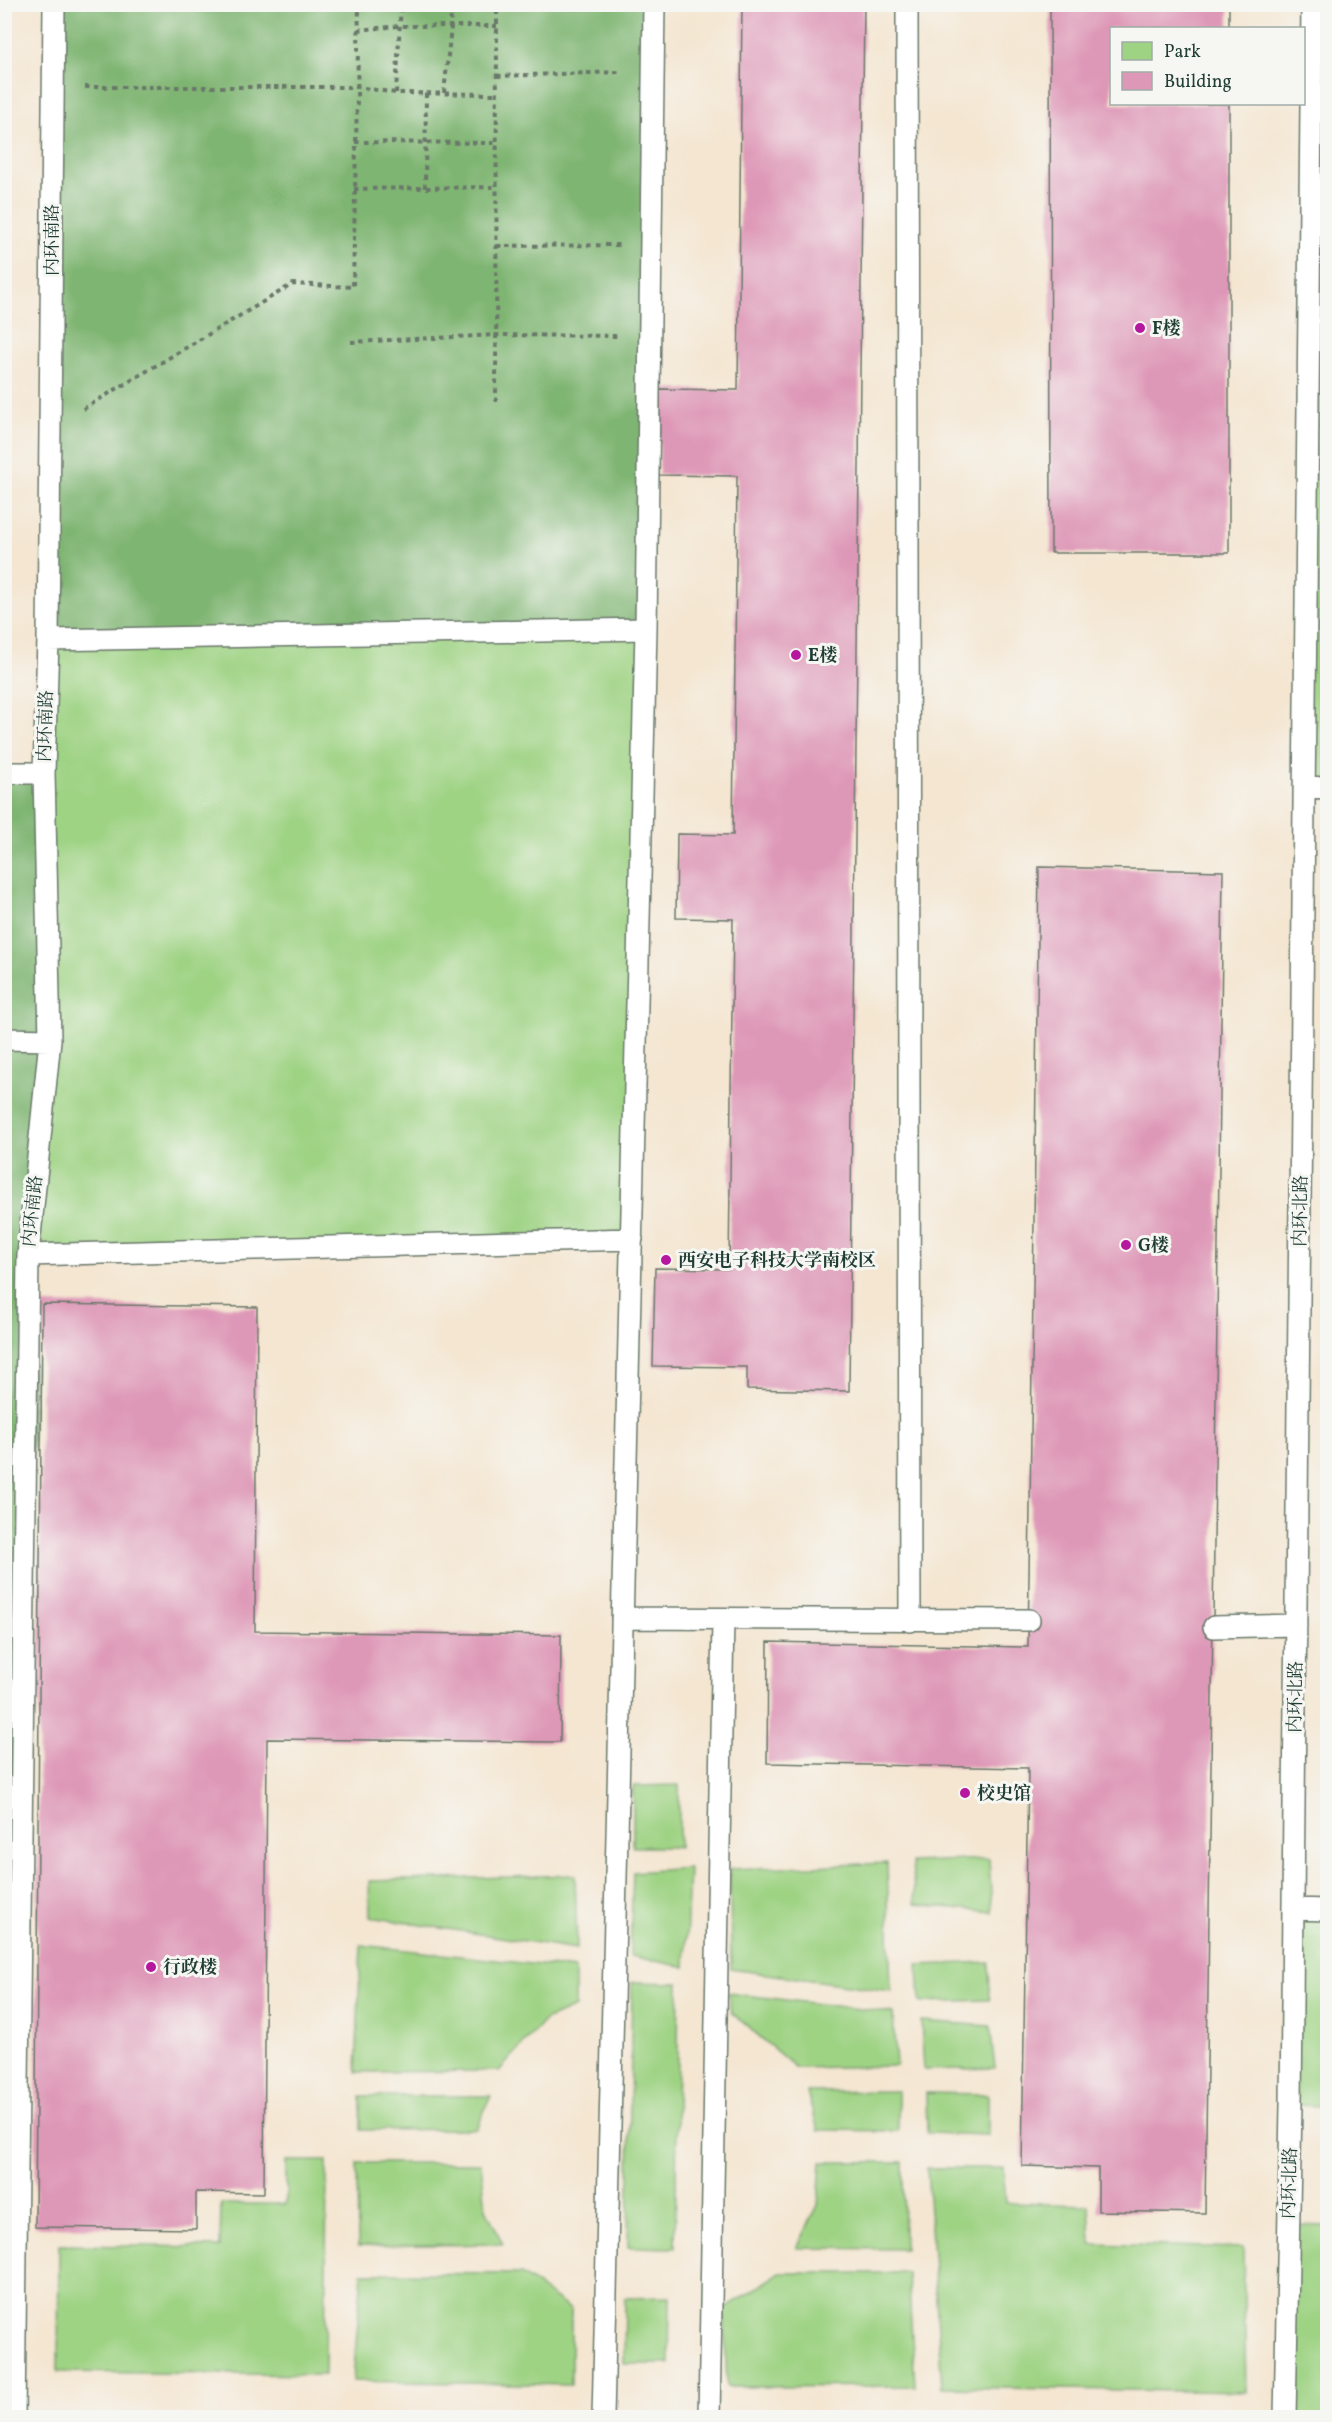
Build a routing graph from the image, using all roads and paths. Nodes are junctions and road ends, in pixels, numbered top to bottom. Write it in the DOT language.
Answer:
graph roads {
  1 [pos="54,4"];
  2 [pos="359,4"];
  3 [pos="401,4"];
  4 [pos="450,4"];
  5 [pos="497,4"];
  6 [pos="654,4"];
  7 [pos="907,4"];
  8 [pos="1312,4"];
  9 [pos="399,26"];
  10 [pos="498,26"];
  11 [pos="451,27"];
  12 [pos="358,30"];
  13 [pos="653,71"];
  14 [pos="497,76"];
  15 [pos="53,87"];
  16 [pos="357,87"];
  17 [pos="396,93"];
  18 [pos="426,93"];
  19 [pos="444,93"];
  20 [pos="497,94"];
  21 [pos="355,142"];
  22 [pos="426,142"];
  23 [pos="497,142"];
  24 [pos="497,187"];
  25 [pos="425,188"];
  26 [pos="354,189"];
  27 [pos="651,245"];
  28 [pos="497,246"];
  29 [pos="497,335"];
  30 [pos="650,336"];
  31 [pos="351,342"];
  32 [pos="496,402"];
  33 [pos="50,429"];
  34 [pos="646,629"];
  35 [pos="48,640"];
  36 [pos="4,773"];
  37 [pos="44,773"];
  38 [pos="1304,787"];
  39 [pos="1328,788"];
  40 [pos="4,1040"];
  41 [pos="50,1040"];
  42 [pos="632,1239"];
  43 [pos="28,1255"];
  44 [pos="622,1618"];
  45 [pos="723,1618"];
  46 [pos="1029,1620"];
  47 [pos="910,1621"];
  48 [pos="1296,1625"];
  49 [pos="1214,1627"];
  50 [pos="1293,1910"];
  51 [pos="1328,1910"];
  52 [pos="15,2418"];
  53 [pos="603,2418"];
  54 [pos="709,2418"];
  55 [pos="1286,2418"];
  1 -- 15 [label="lane, 内环南路"];
  2 -- 12 [label="path"];
  3 -- 9 [label="path"];
  4 -- 11 [label="path"];
  5 -- 10 [label="path"];
  6 -- 13 [label="lane"];
  7 -- 47 [label="lane"];
  8 -- 38 [label="lane, 内环北路"];
  9 -- 11 [label="path"];
  9 -- 12 [label="path"];
  9 -- 17 [label="path"];
  10 -- 11 [label="path"];
  10 -- 14 [label="path"];
  11 -- 19 [label="path"];
  12 -- 16 [label="path"];
  13 -- 14 [label="path"];
  13 -- 27 [label="lane"];
  14 -- 20 [label="path"];
  15 -- 16 [label="path"];
  15 -- 33 [label="lane, 内环南路"];
  16 -- 17 [label="path"];
  16 -- 21 [label="path"];
  17 -- 18 [label="path"];
  18 -- 19 [label="path"];
  18 -- 22 [label="path"];
  19 -- 20 [label="path"];
  20 -- 23 [label="path"];
  21 -- 22 [label="path"];
  21 -- 26 [label="path"];
  22 -- 23 [label="path"];
  22 -- 25 [label="path"];
  23 -- 24 [label="path"];
  24 -- 25 [label="path"];
  24 -- 28 [label="path"];
  25 -- 26 [label="path"];
  26 -- 33 [label="path"];
  27 -- 28 [label="path"];
  27 -- 30 [label="lane"];
  28 -- 29 [label="path"];
  29 -- 30 [label="path"];
  29 -- 31 [label="path"];
  29 -- 32 [label="path"];
  30 -- 34 [label="lane"];
  33 -- 35 [label="lane, 内环南路"];
  34 -- 35 [label="lane"];
  34 -- 42 [label="lane"];
  35 -- 37 [label="lane, 内环南路"];
  36 -- 37 [label="lane"];
  37 -- 41 [label="lane, 内环南路"];
  38 -- 39 [label="lane"];
  38 -- 48 [label="lane, 内环北路"];
  40 -- 41 [label="lane"];
  41 -- 43 [label="lane, 内环南路"];
  42 -- 43 [label="lane"];
  42 -- 44 [label="lane"];
  43 -- 52 [label="lane, 内环南路"];
  44 -- 45 [label="lane"];
  44 -- 53 [label="lane"];
  45 -- 47 [label="lane"];
  45 -- 54 [label="lane"];
  46 -- 47 [label="lane"];
  48 -- 49 [label="lane"];
  48 -- 50 [label="lane, 内环北路"];
  50 -- 51 [label="lane"];
  50 -- 55 [label="lane, 内环北路"];
}
